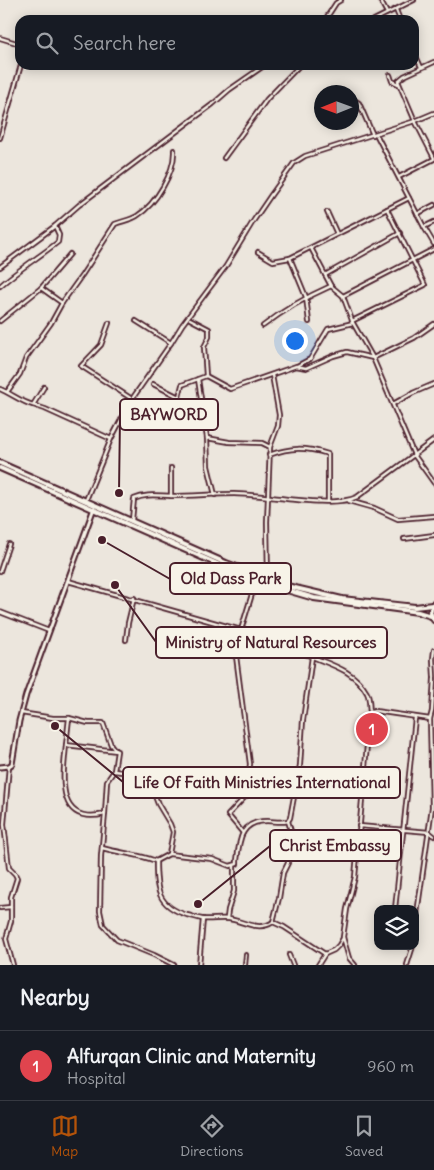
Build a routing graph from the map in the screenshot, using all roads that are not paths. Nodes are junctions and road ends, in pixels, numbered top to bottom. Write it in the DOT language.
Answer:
graph roads {
  1 [pos="341,0"];
  2 [pos="380,0"];
  3 [pos="414,0"];
  4 [pos="396,10"];
  5 [pos="387,13"];
  6 [pos="328,15"];
  7 [pos="383,15"];
  8 [pos="398,15"];
  9 [pos="0,38"];
  10 [pos="15,42"];
  11 [pos="434,62"];
  12 [pos="419,63"];
  13 [pos="421,67"];
  14 [pos="20,70"];
  15 [pos="258,70"];
  16 [pos="295,70"];
  17 [pos="415,70"];
  18 [pos="390,75"];
  19 [pos="399,84"];
  20 [pos="359,103"];
  21 [pos="434,113"];
  22 [pos="415,121"];
  23 [pos="374,134"];
  24 [pos="0,138"];
  25 [pos="174,150"];
  26 [pos="224,158"];
  27 [pos="434,158"];
  28 [pos="399,177"];
  29 [pos="410,198"];
  30 [pos="434,205"];
  31 [pos="387,209"];
  32 [pos="327,212"];
  33 [pos="417,214"];
  34 [pos="434,222"];
  35 [pos="55,226"];
  36 [pos="424,227"];
  37 [pos="400,233"];
  38 [pos="337,234"];
  39 [pos="434,244"];
  40 [pos="311,248"];
  41 [pos="434,249"];
  42 [pos="258,252"];
  43 [pos="70,254"];
  44 [pos="290,258"];
  45 [pos="413,259"];
  46 [pos="0,267"];
  47 [pos="325,274"];
  48 [pos="0,286"];
  49 [pos="331,286"];
  50 [pos="41,288"];
  51 [pos="343,296"];
  52 [pos="306,297"];
  53 [pos="62,303"];
  54 [pos="190,319"];
  55 [pos="0,321"];
  56 [pos="136,321"];
  57 [pos="310,322"];
  58 [pos="353,322"];
  59 [pos="110,323"];
  60 [pos="434,324"];
  61 [pos="263,326"];
  62 [pos="171,343"];
  63 [pos="373,358"];
  64 [pos="296,366"];
  65 [pos="272,375"];
  66 [pos="206,376"];
  67 [pos="198,379"];
  68 [pos="153,384"];
  69 [pos="434,384"];
  70 [pos="44,387"];
  71 [pos="0,389"];
  72 [pos="7,392"];
  73 [pos="179,397"];
  74 [pos="132,399"];
  75 [pos="393,404"];
  76 [pos="33,405"];
  77 [pos="182,423"];
  78 [pos="207,438"];
  79 [pos="111,439"];
  80 [pos="434,440"];
  81 [pos="270,447"];
  82 [pos="269,455"];
  83 [pos="414,455"];
  84 [pos="0,463"];
  85 [pos="0,468"];
  86 [pos="171,468"];
  87 [pos="434,483"];
  88 [pos="215,495"];
  89 [pos="171,496"];
  90 [pos="268,497"];
  91 [pos="86,500"];
  92 [pos="328,501"];
  93 [pos="349,501"];
  94 [pos="95,504"];
  95 [pos="93,510"];
  96 [pos="434,516"];
  97 [pos="132,520"];
  98 [pos="434,535"];
  99 [pos="404,539"];
  100 [pos="9,544"];
  101 [pos="0,570"];
  102 [pos="268,580"];
  103 [pos="68,581"];
  104 [pos="256,581"];
  105 [pos="134,598"];
  106 [pos="433,604"];
  107 [pos="0,612"];
  108 [pos="433,620"];
  109 [pos="242,630"];
  110 [pos="49,631"];
  111 [pos="126,640"];
  112 [pos="179,647"];
  113 [pos="434,650"];
  114 [pos="236,656"];
  115 [pos="312,657"];
  116 [pos="434,678"];
  117 [pos="370,712"];
  118 [pos="21,714"];
  119 [pos="69,718"];
  120 [pos="415,718"];
  121 [pos="430,719"];
  122 [pos="66,745"];
  123 [pos="117,751"];
  124 [pos="9,766"];
  125 [pos="433,766"];
  126 [pos="0,767"];
  127 [pos="299,770"];
  128 [pos="114,771"];
  129 [pos="363,777"];
  130 [pos="433,807"];
  131 [pos="105,814"];
  132 [pos="288,821"];
  133 [pos="359,826"];
  134 [pos="404,830"];
  135 [pos="429,832"];
  136 [pos="243,833"];
  137 [pos="434,836"];
  138 [pos="102,848"];
  139 [pos="169,854"];
  140 [pos="156,861"];
  141 [pos="234,865"];
  142 [pos="395,905"];
  143 [pos="418,905"];
  144 [pos="12,907"];
  145 [pos="0,908"];
  146 [pos="227,918"];
  147 [pos="203,919"];
  148 [pos="273,922"];
  149 [pos="343,937"];
  150 [pos="412,950"];
  151 [pos="325,954"];
  152 [pos="246,955"];
  153 [pos="289,955"];
  154 [pos="12,965"];
  155 [pos="174,965"];
  156 [pos="199,965"];
  157 [pos="245,965"];
  158 [pos="292,965"];
  159 [pos="318,965"];
  160 [pos="355,965"];
  161 [pos="407,965"];
  1 -- 6 [label="street"];
  2 -- 5 [label="street"];
  3 -- 4 [label="street"];
  4 -- 5 [label="street"];
  4 -- 8 [label="street"];
  5 -- 7 [label="street"];
  9 -- 10 [label="street"];
  11 -- 13 [label="street"];
  12 -- 13 [label="street"];
  14 -- 24 [label="street"];
  15 -- 35 [label="street"];
  16 -- 26 [label="street"];
  17 -- 19 [label="street"];
  18 -- 19 [label="street"];
  19 -- 22 [label="street"];
  20 -- 23 [label="street"];
  21 -- 22 [label="street"];
  22 -- 23 [label="street"];
  22 -- 27 [label="street"];
  23 -- 28 [label="street"];
  23 -- 62 [label="street"];
  25 -- 53 [label="street"];
  27 -- 28 [label="street"];
  28 -- 29 [label="street"];
  29 -- 31 [label="street"];
  29 -- 33 [label="street"];
  30 -- 33 [label="street"];
  31 -- 37 [label="street"];
  31 -- 38 [label="street"];
  32 -- 38 [label="street"];
  33 -- 36 [label="street"];
  34 -- 36 [label="street"];
  35 -- 46 [label="street"];
  35 -- 48 [label="street"];
  36 -- 39 [label="street"];
  37 -- 45 [label="street"];
  37 -- 47 [label="street"];
  38 -- 40 [label="street"];
  40 -- 44 [label="street"];
  40 -- 47 [label="street"];
  41 -- 45 [label="street"];
  42 -- 44 [label="street"];
  43 -- 50 [label="street"];
  44 -- 52 [label="street"];
  45 -- 51 [label="street"];
  45 -- 58 [label="street"];
  47 -- 49 [label="street"];
  49 -- 51 [label="street"];
  49 -- 52 [label="street"];
  50 -- 53 [label="street"];
  50 -- 55 [label="street"];
  51 -- 58 [label="street"];
  52 -- 57 [label="street"];
  52 -- 61 [label="street"];
  53 -- 72 [label="street"];
  54 -- 66 [label="street"];
  56 -- 62 [label="street"];
  58 -- 63 [label="street"];
  58 -- 64 [label="street"];
  59 -- 74 [label="street"];
  60 -- 63 [label="street"];
  62 -- 74 [label="street"];
  63 -- 64 [label="street"];
  63 -- 75 [label="street"];
  64 -- 65 [label="street"];
  65 -- 66 [label="street"];
  65 -- 81 [label="street"];
  66 -- 67 [label="street"];
  67 -- 73 [label="street"];
  67 -- 78 [label="street"];
  68 -- 73 [label="street"];
  69 -- 75 [label="street"];
  70 -- 76 [label="street"];
  71 -- 72 [label="street"];
  72 -- 76 [label="street"];
  73 -- 77 [label="street"];
  74 -- 79 [label="street"];
  75 -- 83 [label="street"];
  76 -- 79 [label="street"];
  78 -- 81 [label="street"];
  78 -- 88 [label="street"];
  79 -- 91 [label="street"];
  80 -- 83 [label="street"];
  81 -- 82 [label="street"];
  82 -- 90 [label="street"];
  82 -- 92 [label="street"];
  83 -- 87 [label="street"];
  83 -- 93 [label="street"];
  84 -- 91 [label="main road"];
  85 -- 95 [label="main road"];
  86 -- 89 [label="street"];
  88 -- 89 [label="street"];
  88 -- 90 [label="street"];
  89 -- 97 [label="street"];
  90 -- 92 [label="street"];
  90 -- 102 [label="street"];
  91 -- 94 [label="main road"];
  92 -- 93 [label="street"];
  93 -- 96 [label="street"];
  94 -- 95 [label="street"];
  94 -- 97 [label="main road"];
  95 -- 103 [label="street"];
  95 -- 104 [label="main road"];
  97 -- 102 [label="main road"];
  98 -- 99 [label="street"];
  100 -- 101 [label="street"];
  102 -- 106 [label="main road"];
  103 -- 105 [label="street"];
  103 -- 110 [label="street"];
  104 -- 108 [label="main road"];
  104 -- 109 [label="street"];
  105 -- 109 [label="street"];
  105 -- 111 [label="street"];
  106 -- 108 [label="main road"];
  107 -- 110 [label="street"];
  109 -- 114 [label="street"];
  109 -- 115 [label="street"];
  110 -- 118 [label="street"];
  112 -- 114 [label="street"];
  113 -- 116 [label="street"];
  114 -- 136 [label="street"];
  115 -- 117 [label="street"];
  115 -- 127 [label="street"];
  116 -- 121 [label="street"];
  117 -- 120 [label="street"];
  117 -- 129 [label="street"];
  118 -- 119 [label="street"];
  118 -- 124 [label="street"];
  119 -- 122 [label="street"];
  119 -- 123 [label="street"];
  120 -- 121 [label="street"];
  120 -- 134 [label="street"];
  121 -- 125 [label="street"];
  122 -- 123 [label="street"];
  122 -- 131 [label="street"];
  123 -- 128 [label="street"];
  124 -- 126 [label="street"];
  124 -- 144 [label="street"];
  125 -- 130 [label="street"];
  127 -- 129 [label="street"];
  127 -- 132 [label="street"];
  128 -- 131 [label="street"];
  128 -- 139 [label="street"];
  129 -- 133 [label="street"];
  130 -- 135 [label="street"];
  131 -- 138 [label="street"];
  132 -- 136 [label="street"];
  132 -- 148 [label="street"];
  133 -- 134 [label="street"];
  133 -- 149 [label="street"];
  134 -- 135 [label="street"];
  134 -- 142 [label="street"];
  135 -- 137 [label="street"];
  135 -- 143 [label="street"];
  136 -- 141 [label="street"];
  138 -- 140 [label="street"];
  138 -- 155 [label="street"];
  139 -- 140 [label="street"];
  139 -- 141 [label="street"];
  140 -- 147 [label="street"];
  141 -- 146 [label="street"];
  144 -- 145 [label="street"];
  144 -- 154 [label="street"];
  146 -- 147 [label="street"];
  146 -- 148 [label="street"];
  147 -- 156 [label="street"];
  148 -- 151 [label="street"];
  149 -- 151 [label="street"];
  149 -- 160 [label="street"];
  150 -- 161 [label="street"];
  151 -- 159 [label="street"];
  152 -- 157 [label="street"];
  153 -- 158 [label="street"];
}
